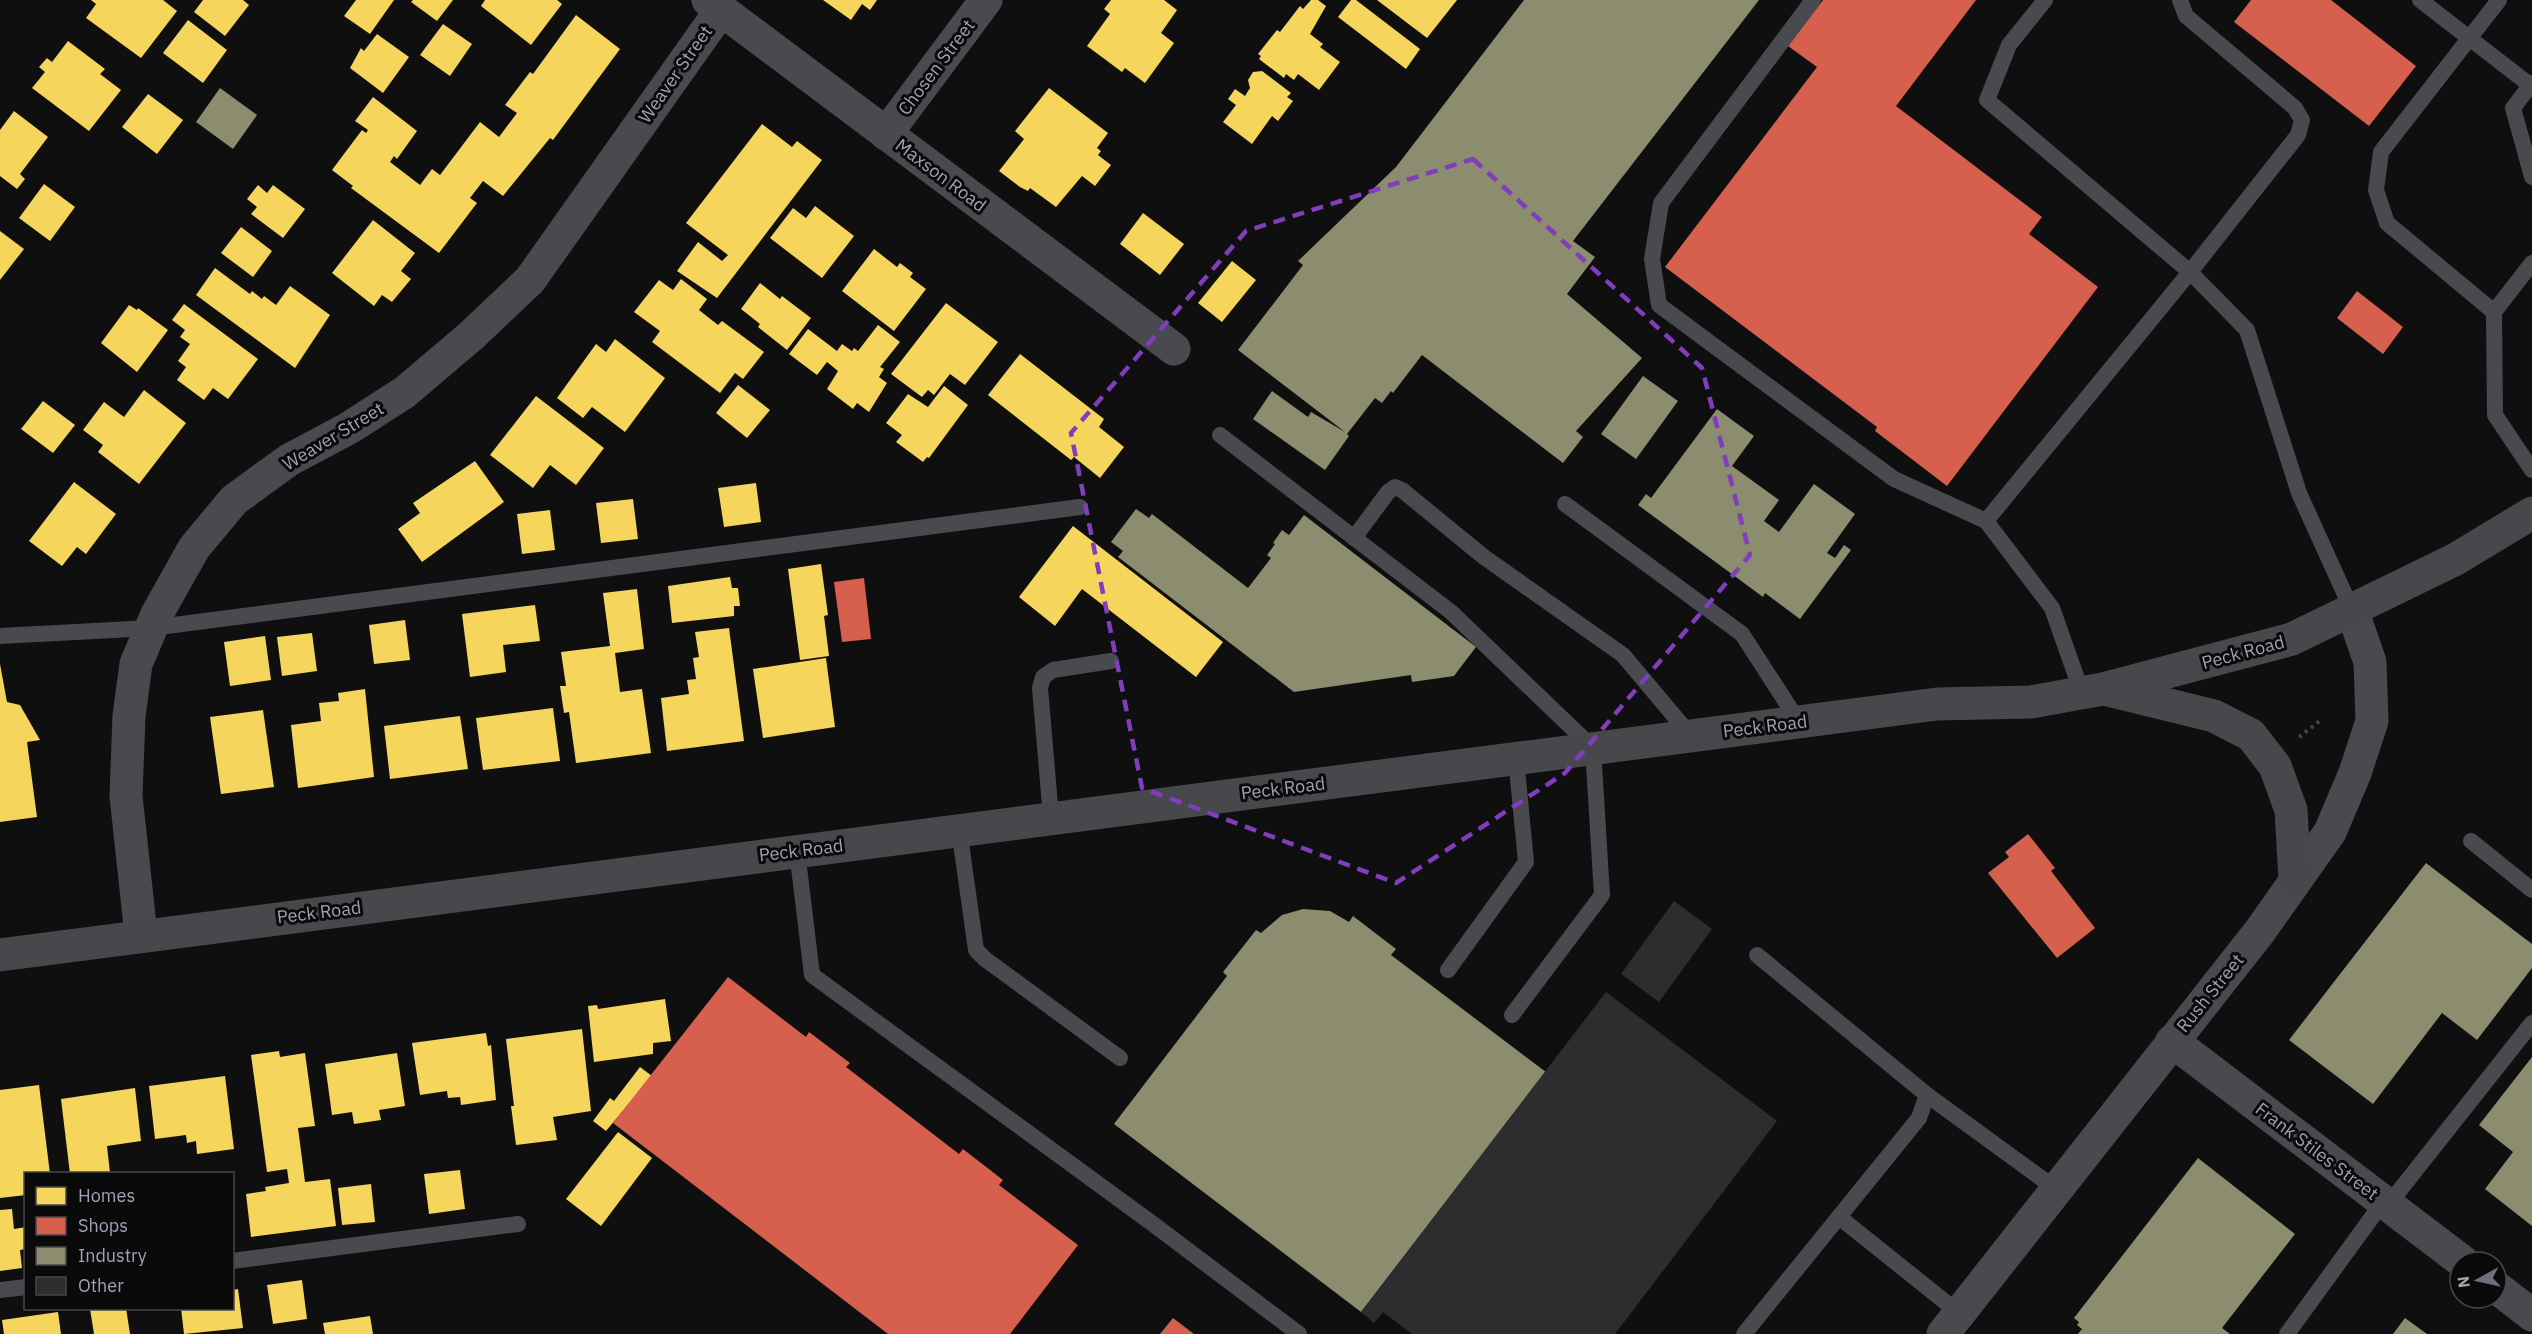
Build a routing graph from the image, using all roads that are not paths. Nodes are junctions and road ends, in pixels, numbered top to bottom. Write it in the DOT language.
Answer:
graph roads {
  1 [pos="986,0"];
  2 [pos="1814,0"];
  3 [pos="2045,0"];
  4 [pos="2180,0"];
  5 [pos="2420,0"];
  6 [pos="2499,0"];
  7 [pos="715,5"];
  8 [pos="2468,37"];
  9 [pos="2531,84"];
  10 [pos="886,134"];
  11 [pos="2532,177"];
  12 [pos="2532,263"];
  13 [pos="2190,272"];
  14 [pos="2494,312"];
  15 [pos="1174,349"];
  16 [pos="1220,435"];
  17 [pos="2532,470"];
  18 [pos="1564,504"];
  19 [pos="1080,507"];
  20 [pos="2532,513"];
  21 [pos="1986,521"];
  22 [pos="1354,538"];
  23 [pos="2352,610"];
  24 [pos="151,628"];
  25 [pos="0,636"];
  26 [pos="1111,661"];
  27 [pos="2093,691"];
  28 [pos="1799,722"];
  29 [pos="1691,736"];
  30 [pos="1593,748"];
  31 [pos="1516,758"];
  32 [pos="1051,817"];
  33 [pos="959,829"];
  34 [pos="2471,841"];
  35 [pos="798,851"];
  36 [pos="2295,880"];
  37 [pos="2532,890"];
  38 [pos="141,935"];
  39 [pos="0,955"];
  40 [pos="1757,955"];
  41 [pos="1448,970"];
  42 [pos="1512,1015"];
  43 [pos="2532,1023"];
  44 [pos="2172,1041"];
  45 [pos="1120,1058"];
  46 [pos="1927,1095"];
  47 [pos="2056,1189"];
  48 [pos="2385,1203"];
  49 [pos="1839,1217"];
  50 [pos="518,1224"];
  51 [pos="2448,1251"];
  52 [pos="234,1261"];
  53 [pos="24,1287"];
  54 [pos="0,1290"];
  55 [pos="2508,1296"];
  56 [pos="2532,1315"];
  57 [pos="1951,1324"];
  58 [pos="1299,1334"];
  59 [pos="1744,1334"];
  60 [pos="2287,1334"];
  1 -- 10 [label="street, Chosen Street"];
  2 -- 21 [label="lane"];
  3 -- 13 [label="lane"];
  4 -- 13 [label="lane"];
  5 -- 8 [label="lane"];
  6 -- 8 [label="lane"];
  7 -- 10 [label="street, Maxson Road"];
  7 -- 24 [label="street, Weaver Street"];
  8 -- 9 [label="lane"];
  8 -- 14 [label="lane"];
  9 -- 11 [label="lane"];
  10 -- 15 [label="street, Maxson Road"];
  12 -- 14 [label="lane"];
  13 -- 21 [label="lane"];
  13 -- 23 [label="lane"];
  14 -- 17 [label="lane"];
  16 -- 22 [label="lane"];
  18 -- 28 [label="lane"];
  19 -- 24 [label="lane"];
  20 -- 23 [label="main road, Peck Road"];
  21 -- 27 [label="lane"];
  22 -- 29 [label="lane"];
  22 -- 30 [label="lane"];
  23 -- 27 [label="main road, Peck Road"];
  23 -- 36 [label="street, Rush Street"];
  24 -- 25 [label="lane"];
  24 -- 38 [label="street, Weaver Street"];
  26 -- 32 [label="lane"];
  27 -- 28 [label="main road, Peck Road"];
  27 -- 36 [label="main road"];
  28 -- 29 [label="main road, Peck Road"];
  29 -- 30 [label="main road, Peck Road"];
  30 -- 31 [label="main road, Peck Road"];
  30 -- 42 [label="lane"];
  31 -- 32 [label="main road, Peck Road"];
  31 -- 41 [label="lane"];
  32 -- 33 [label="main road, Peck Road"];
  33 -- 35 [label="main road, Peck Road"];
  33 -- 45 [label="lane"];
  34 -- 37 [label="lane"];
  35 -- 38 [label="main road, Peck Road"];
  35 -- 58 [label="lane"];
  36 -- 44 [label="street, Rush Street"];
  38 -- 39 [label="main road, Peck Road"];
  40 -- 46 [label="lane"];
  43 -- 48 [label="lane"];
  44 -- 47 [label="street, Rush Street"];
  44 -- 48 [label="street, Frank Stiles Street"];
  46 -- 47 [label="lane"];
  46 -- 49 [label="lane"];
  47 -- 57 [label="street, Rush Street"];
  48 -- 51 [label="street, Frank Stiles Street"];
  48 -- 60 [label="lane"];
  49 -- 57 [label="lane"];
  49 -- 59 [label="lane"];
  50 -- 52 [label="lane"];
  53 -- 54 [label="lane"];
  55 -- 56 [label="street"];
}
